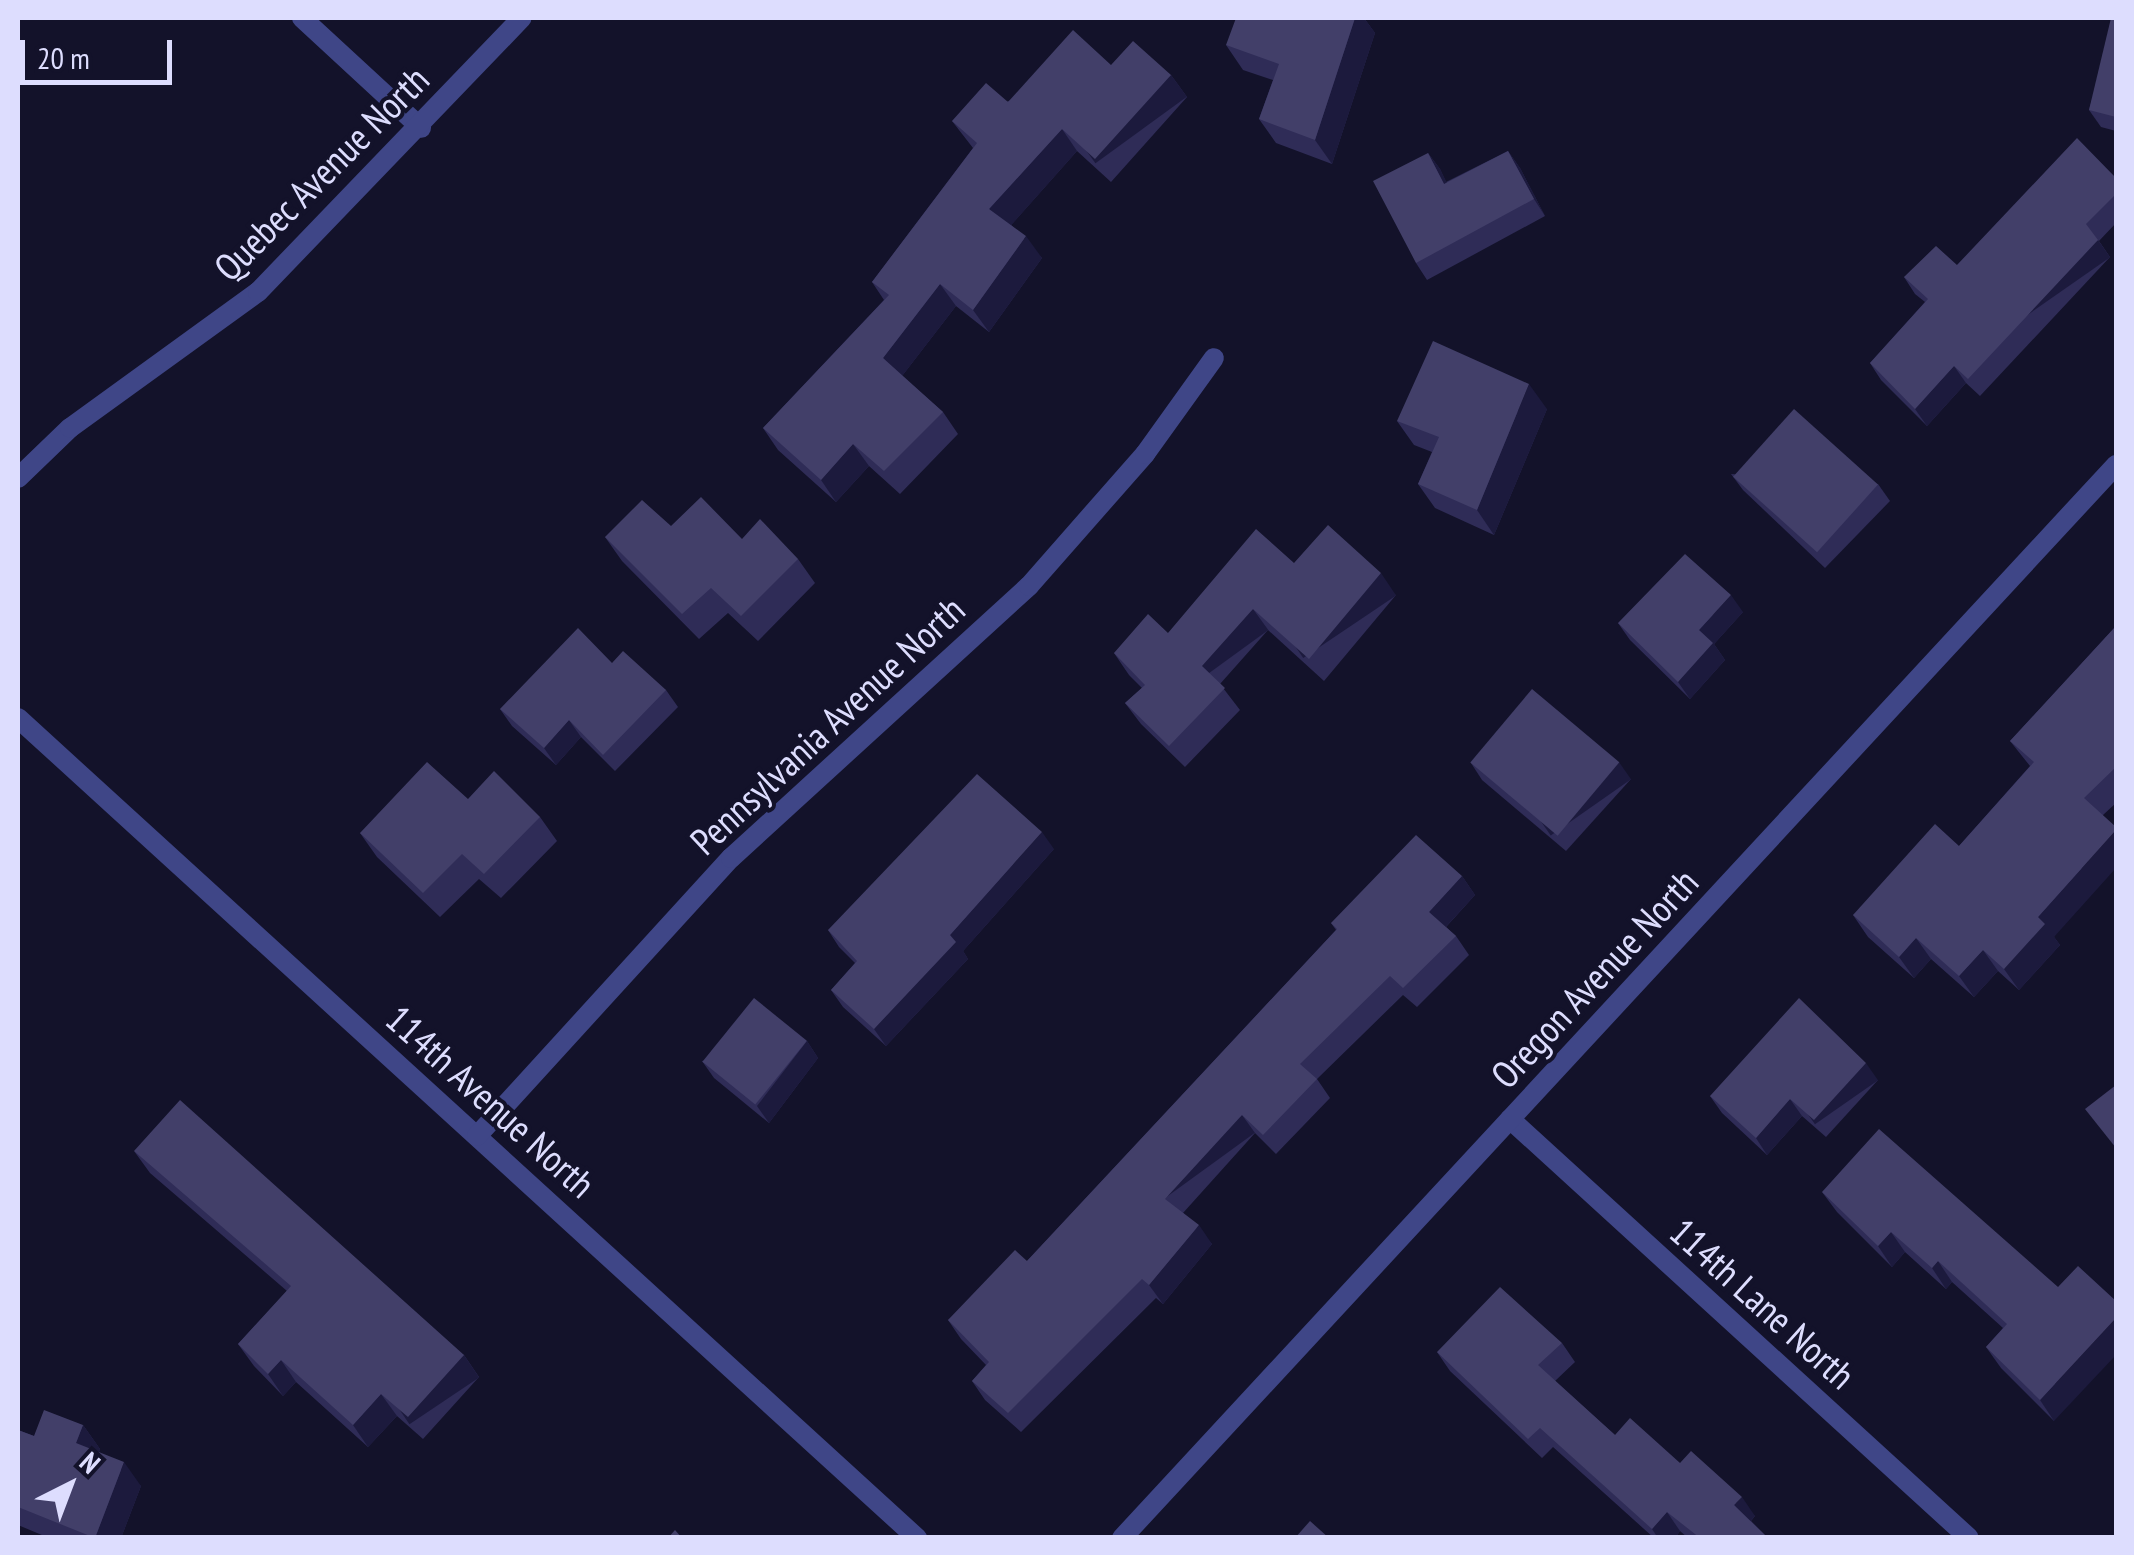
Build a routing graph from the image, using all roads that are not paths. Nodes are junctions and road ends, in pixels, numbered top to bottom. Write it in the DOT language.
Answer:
graph roads {
  1 [pos="302,18"];
  2 [pos="522,18"];
  3 [pos="421,128"];
  4 [pos="1214,358"];
  5 [pos="2116,465"];
  6 [pos="18,478"];
  7 [pos="18,718"];
  8 [pos="1510,1119"];
  9 [pos="477,1136"];
  10 [pos="917,1538"];
  11 [pos="1122,1538"];
  12 [pos="1968,1538"];
  1 -- 3 [label="street"];
  2 -- 3 [label="street, Quebec Avenue North"];
  3 -- 6 [label="street, Quebec Avenue North"];
  4 -- 9 [label="street, Pennsylvania Avenue North"];
  5 -- 8 [label="street, Oregon Avenue North"];
  7 -- 9 [label="street, 114th Avenue North"];
  8 -- 11 [label="street, Oregon Avenue North"];
  8 -- 12 [label="street, 114th Lane North"];
  9 -- 10 [label="street, 114th Avenue North"];
}
